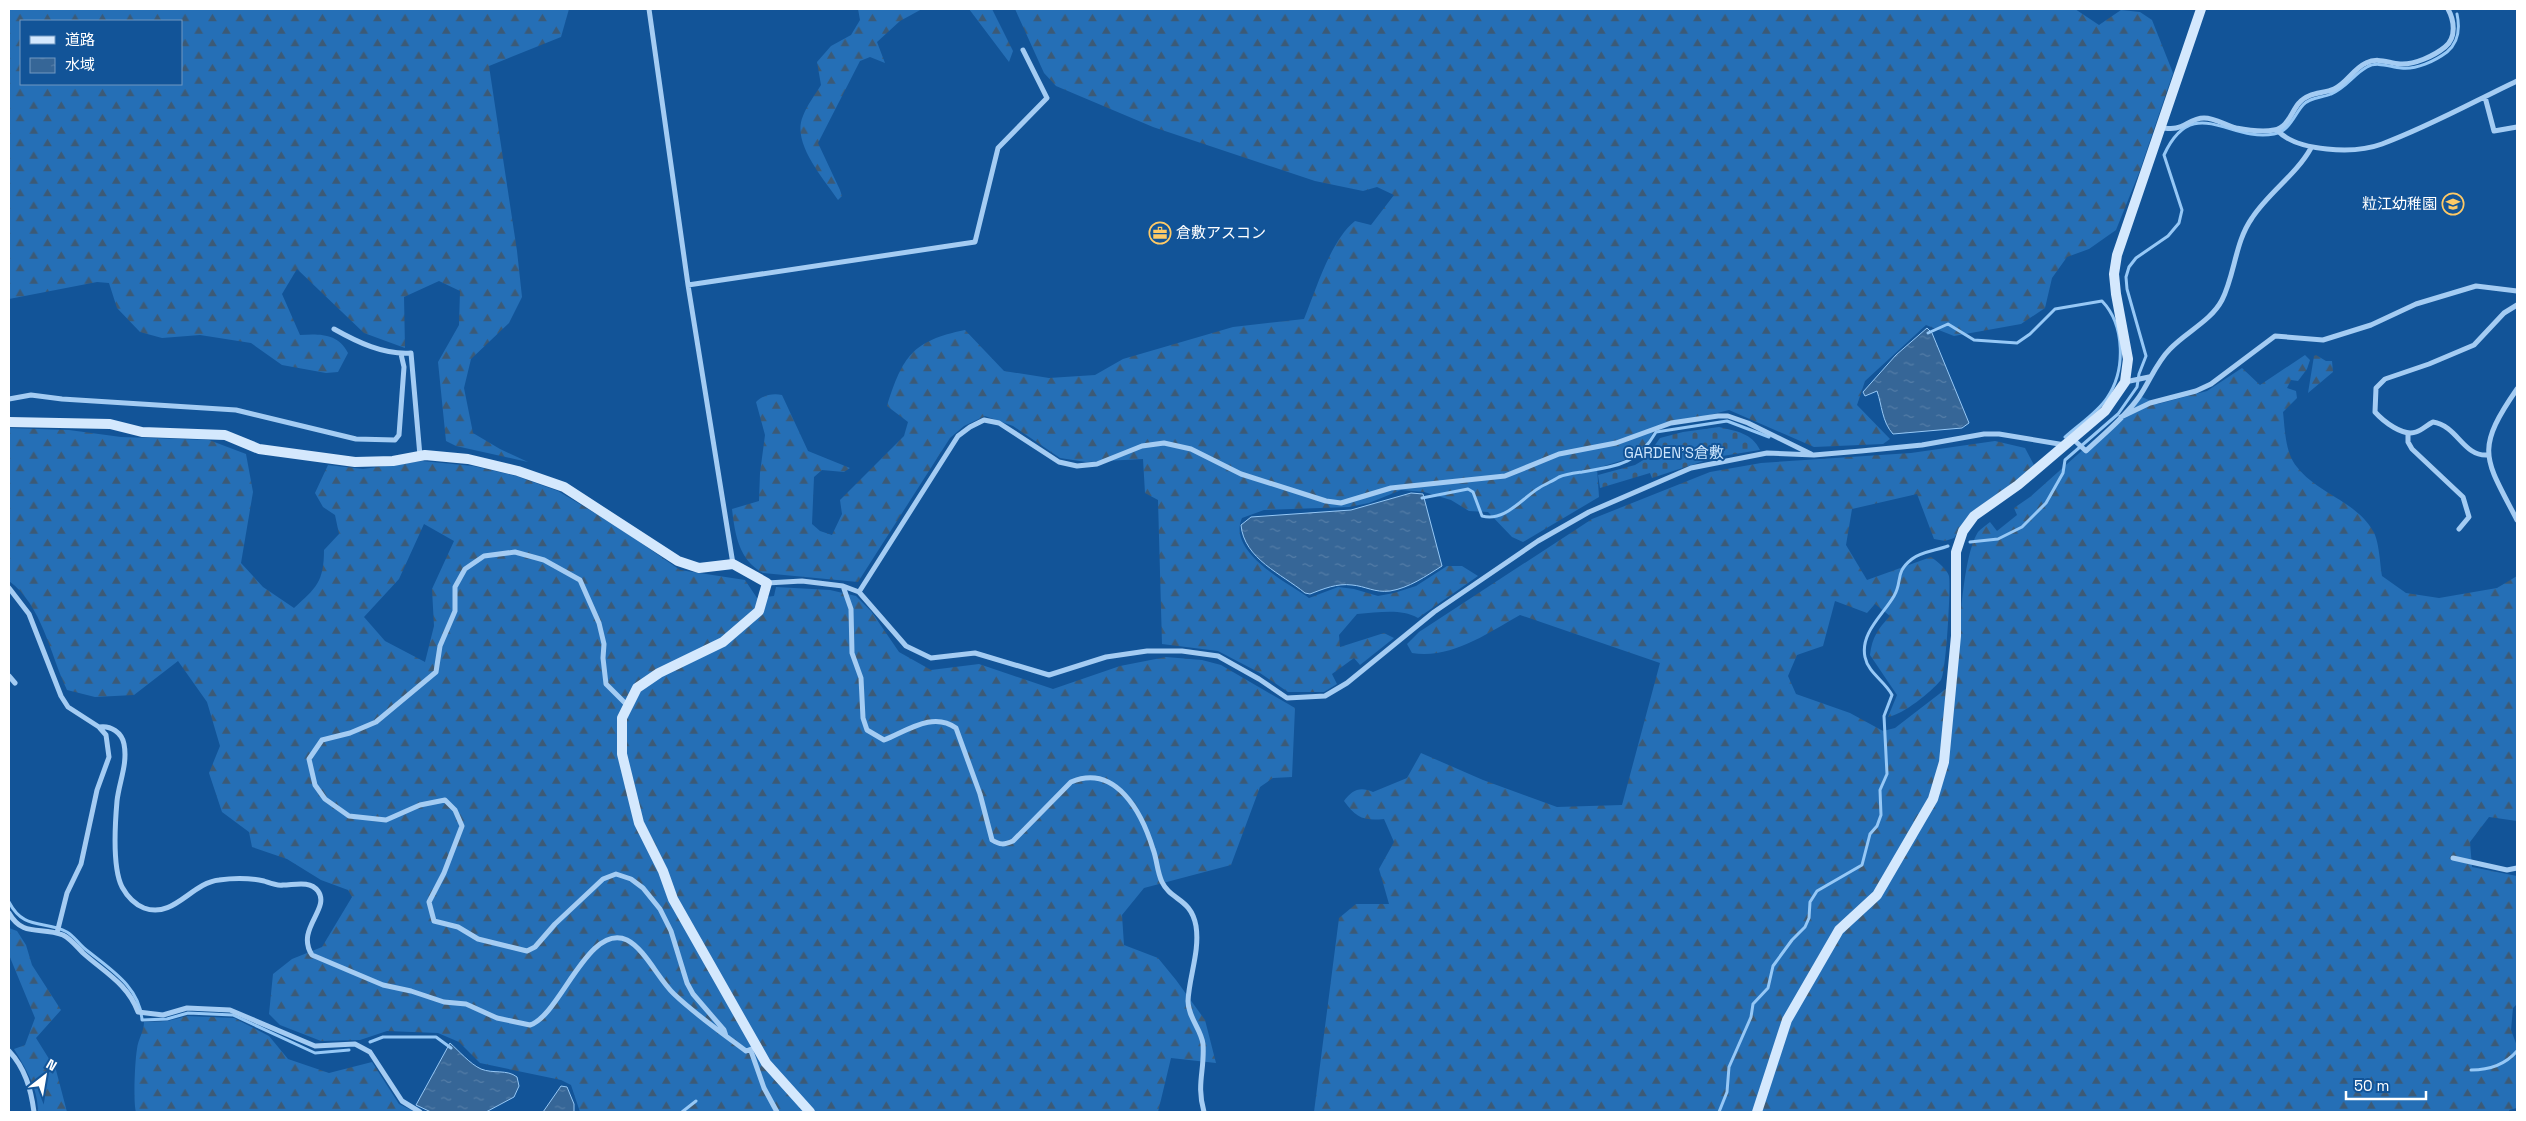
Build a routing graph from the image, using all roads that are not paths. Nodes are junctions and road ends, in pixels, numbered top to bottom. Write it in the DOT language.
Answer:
graph roads {
  1 [pos="649,9"];
  2 [pos="2201,9"];
  3 [pos="2448,9"];
  4 [pos="1022,50"];
  5 [pos="2517,80"];
  6 [pos="2485,97"];
  7 [pos="2517,126"];
  8 [pos="2160,128"];
  9 [pos="2279,132"];
  10 [pos="2311,148"];
  11 [pos="688,285"];
  12 [pos="2517,291"];
  13 [pos="2517,305"];
  14 [pos="334,329"];
  15 [pos="401,354"];
  16 [pos="2149,377"];
  17 [pos="2134,380"];
  18 [pos="2517,389"];
  19 [pos="9,399"];
  20 [pos="2122,417"];
  21 [pos="9,422"];
  22 [pos="2408,433"];
  23 [pos="2073,443"];
  24 [pos="1814,455"];
  25 [pos="2488,455"];
  26 [pos="420,456"];
  27 [pos="2517,520"];
  28 [pos="2459,528"];
  29 [pos="733,564"];
  30 [pos="767,583"];
  31 [pos="843,586"];
  32 [pos="9,588"];
  33 [pos="859,592"];
  34 [pos="9,676"];
  35 [pos="15,683"];
  36 [pos="628,706"];
  37 [pos="99,727"];
  38 [pos="2453,858"];
  39 [pos="2517,868"];
  40 [pos="9,913"];
  41 [pos="9,924"];
  42 [pos="17,926"];
  43 [pos="58,930"];
  44 [pos="726,1036"];
  45 [pos="754,1049"];
  46 [pos="9,1051"];
  47 [pos="34,1112"];
  48 [pos="420,1112"];
  49 [pos="777,1112"];
  50 [pos="810,1112"];
  51 [pos="1204,1112"];
  52 [pos="1757,1112"];
  1 -- 11 [label="street"];
  2 -- 8 [label="street"];
  3 -- 9 [label="street"];
  4 -- 11 [label="street"];
  5 -- 6 [label="street"];
  6 -- 7 [label="street"];
  6 -- 10 [label="street"];
  8 -- 9 [label="street"];
  8 -- 17 [label="street"];
  9 -- 10 [label="street"];
  10 -- 16 [label="street"];
  11 -- 29 [label="street"];
  12 -- 20 [label="street"];
  13 -- 22 [label="street"];
  14 -- 15 [label="street"];
  15 -- 19 [label="street"];
  15 -- 26 [label="street"];
  16 -- 17 [label="street"];
  16 -- 20 [label="street"];
  17 -- 23 [label="street"];
  18 -- 25 [label="street"];
  20 -- 23 [label="street"];
  21 -- 26 [label="street"];
  22 -- 25 [label="street"];
  22 -- 28 [label="street"];
  23 -- 24 [label="street"];
  23 -- 52 [label="street"];
  24 -- 33 [label="street"];
  24 -- 33 [label="street"];
  25 -- 27 [label="street"];
  26 -- 29 [label="street"];
  29 -- 30 [label="street"];
  30 -- 31 [label="street"];
  30 -- 36 [label="street"];
  31 -- 33 [label="street"];
  31 -- 51 [label="street"];
  32 -- 37 [label="street"];
  34 -- 35 [label="street"];
  36 -- 44 [label="street"];
  36 -- 45 [label="street"];
  37 -- 43 [label="street"];
  37 -- 44 [label="street"];
  38 -- 39 [label="street"];
  40 -- 42 [label="street"];
  41 -- 42 [label="street"];
  42 -- 43 [label="street"];
  43 -- 48 [label="street"];
  44 -- 45 [label="street"];
  45 -- 49 [label="street"];
  45 -- 50 [label="street"];
  46 -- 47 [label="street"];
}
